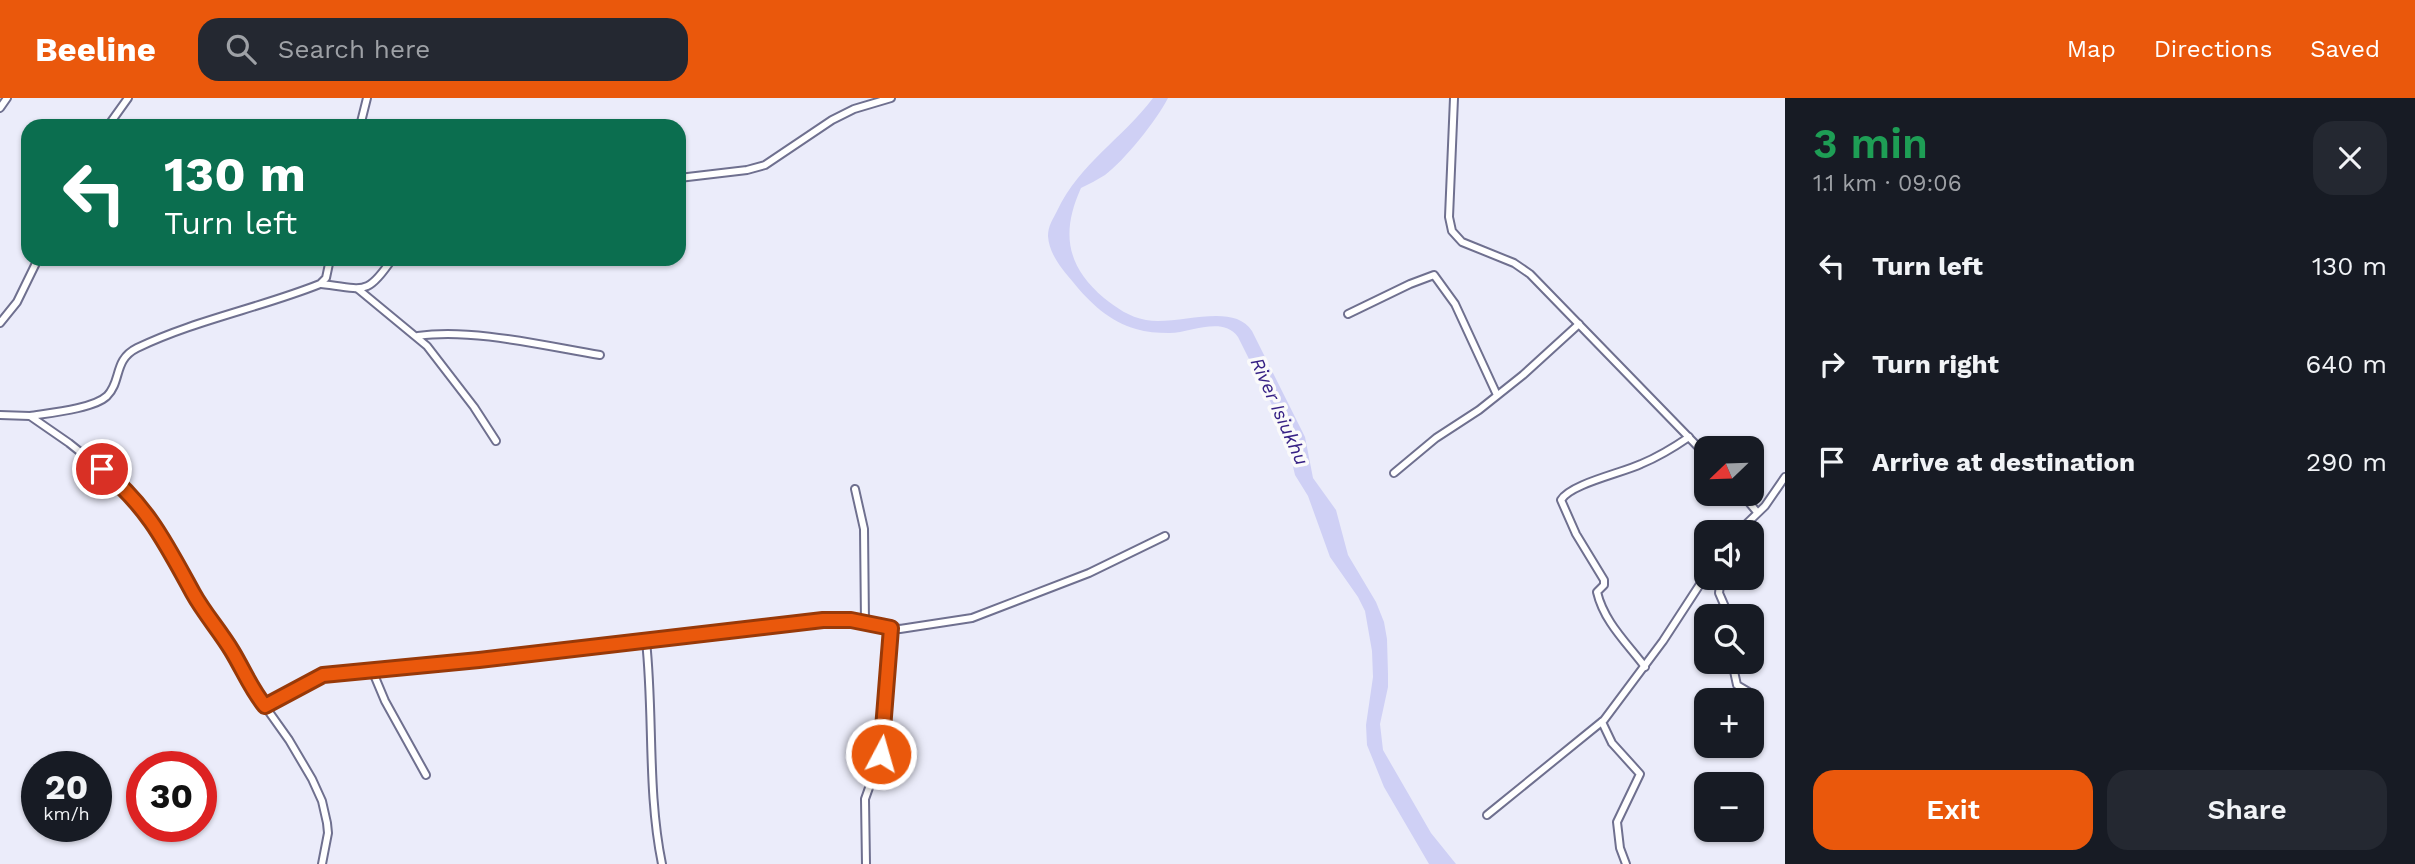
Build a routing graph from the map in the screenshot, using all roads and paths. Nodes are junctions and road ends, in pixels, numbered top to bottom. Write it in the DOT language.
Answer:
graph roads {
  1 [pos="7,98"];
  2 [pos="128,98"];
  3 [pos="367,98"];
  4 [pos="891,98"];
  5 [pos="1454,98"];
  6 [pos="0,108"];
  7 [pos="113,119"];
  8 [pos="362,119"];
  9 [pos="686,177"];
  10 [pos="35,266"];
  11 [pos="329,266"];
  12 [pos="387,266"];
  13 [pos="320,284"];
  14 [pos="358,289"];
  15 [pos="1348,314"];
  16 [pos="0,323"];
  17 [pos="1579,324"];
  18 [pos="418,336"];
  19 [pos="600,355"];
  20 [pos="1497,395"];
  21 [pos="0,415"];
  22 [pos="30,416"];
  23 [pos="1689,438"];
  24 [pos="496,441"];
  25 [pos="1694,443"];
  26 [pos="1394,473"];
  27 [pos="1785,477"];
  28 [pos="855,489"];
  29 [pos="1753,506"];
  30 [pos="1758,512"];
  31 [pos="1750,520"];
  32 [pos="1165,536"];
  33 [pos="1696,590"];
  34 [pos="864,622"];
  35 [pos="891,628"];
  36 [pos="646,641"];
  37 [pos="1644,667"];
  38 [pos="372,670"];
  39 [pos="265,706"];
  40 [pos="1602,722"];
  41 [pos="426,775"];
  42 [pos="1487,815"];
  43 [pos="321,864"];
  44 [pos="663,864"];
  45 [pos="866,864"];
  46 [pos="1626,864"];
  1 -- 6 [label="street"];
  2 -- 7 [label="street"];
  3 -- 8 [label="street"];
  4 -- 9 [label="street"];
  5 -- 17 [label="street"];
  10 -- 16 [label="street"];
  11 -- 13 [label="street"];
  12 -- 14 [label="street"];
  13 -- 14 [label="street"];
  13 -- 22 [label="street"];
  14 -- 18 [label="street"];
  15 -- 20 [label="street"];
  17 -- 20 [label="street"];
  17 -- 23 [label="street"];
  18 -- 19 [label="street"];
  18 -- 24 [label="street"];
  20 -- 26 [label="street"];
  21 -- 22 [label="street"];
  22 -- 39 [label="street"];
  23 -- 25 [label="street"];
  23 -- 37 [label="street"];
  27 -- 30 [label="street"];
  28 -- 34 [label="street"];
  29 -- 30 [label="street"];
  30 -- 31 [label="street"];
  32 -- 35 [label="street"];
  33 -- 37 [label="street"];
  34 -- 35 [label="street"];
  34 -- 36 [label="street"];
  35 -- 45 [label="street"];
  36 -- 38 [label="street"];
  36 -- 44 [label="street"];
  37 -- 40 [label="street"];
  38 -- 39 [label="street"];
  38 -- 41 [label="street"];
  39 -- 43 [label="street"];
  40 -- 42 [label="street"];
  40 -- 46 [label="street"];
}
